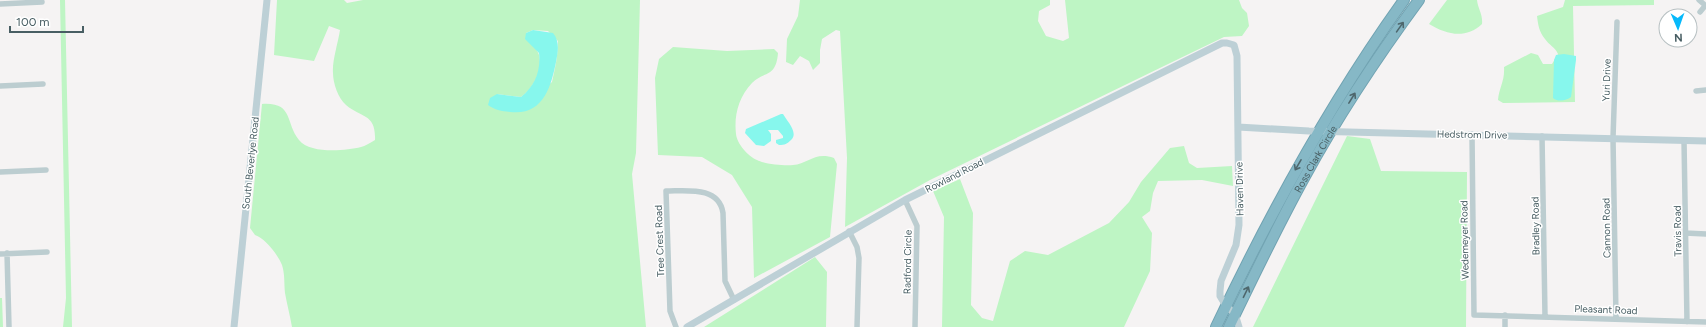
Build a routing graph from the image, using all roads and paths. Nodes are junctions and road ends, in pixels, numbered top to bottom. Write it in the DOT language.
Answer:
graph roads {
  1 [pos="267,0"];
  2 [pos="1404,0"];
  3 [pos="1419,0"];
  4 [pos="1699,0"];
  5 [pos="42,2"];
  6 [pos="0,4"];
  7 [pos="1706,6"];
  8 [pos="1700,12"];
  9 [pos="1616,22"];
  10 [pos="1231,43"];
  11 [pos="43,84"];
  12 [pos="0,86"];
  13 [pos="1706,90"];
  14 [pos="1696,91"];
  15 [pos="1238,127"];
  16 [pos="1317,131"];
  17 [pos="1332,131"];
  18 [pos="1472,134"];
  19 [pos="1542,136"];
  20 [pos="1613,138"];
  21 [pos="1684,140"];
  22 [pos="1706,141"];
  23 [pos="46,170"];
  24 [pos="0,172"];
  25 [pos="905,200"];
  26 [pos="849,231"];
  27 [pos="1686,234"];
  28 [pos="1706,234"];
  29 [pos="47,252"];
  30 [pos="7,253"];
  31 [pos="0,254"];
  32 [pos="734,300"];
  33 [pos="1226,306"];
  34 [pos="1235,314"];
  35 [pos="1505,315"];
  36 [pos="1545,316"];
  37 [pos="1616,318"];
  38 [pos="1687,322"];
  39 [pos="1706,322"];
  40 [pos="9,327"];
  41 [pos="234,327"];
  42 [pos="676,327"];
  43 [pos="687,327"];
  44 [pos="858,327"];
  45 [pos="915,327"];
  46 [pos="1216,327"];
  47 [pos="1229,327"];
  48 [pos="1238,327"];
  49 [pos="1505,327"];
  1 -- 41 [label="street, South Beverlye Road"];
  2 -- 16 [label="highway, Ross Clark Circle"];
  17 -- 3 [label="highway, Ross Clark Circle, one-way"];
  4 -- 7 [label="street"];
  5 -- 6 [label="street"];
  7 -- 8 [label="street"];
  9 -- 20 [label="street, Yuri Drive"];
  10 -- 15 [label="street, Haven Drive"];
  10 -- 25 [label="street, Rowland Road"];
  11 -- 12 [label="street"];
  13 -- 14 [label="street"];
  15 -- 16 [label="street, Hedstrom Drive"];
  15 -- 33 [label="street, Haven Drive"];
  16 -- 17 [label="street, Hedstrom Drive"];
  16 -- 33 [label="highway, Ross Clark Circle, one-way"];
  17 -- 18 [label="street, Hedstrom Drive"];
  34 -- 17 [label="highway, Ross Clark Circle, one-way"];
  18 -- 19 [label="street, Hedstrom Drive"];
  18 -- 35 [label="street, Wedemeyer Road"];
  19 -- 20 [label="street, Hedstrom Drive"];
  19 -- 36 [label="street, Bradley Road"];
  20 -- 21 [label="street, Hedstrom Drive"];
  20 -- 37 [label="street, Cannon Road"];
  21 -- 22 [label="street, Hedstrom Drive"];
  21 -- 27 [label="street, Travis Road"];
  23 -- 24 [label="street"];
  25 -- 26 [label="street, Rowland Road"];
  25 -- 45 [label="street, Radford Circle"];
  26 -- 32 [label="street, Rowland Road"];
  26 -- 44 [label="street"];
  27 -- 28 [label="street"];
  27 -- 38 [label="street, Travis Road"];
  29 -- 30 [label="street"];
  30 -- 31 [label="street"];
  30 -- 40 [label="street"];
  32 -- 42 [label="street, Tree Crest Road"];
  32 -- 43 [label="street, Rowland Road"];
  33 -- 34 [label="street"];
  33 -- 46 [label="highway, Ross Clark Circle"];
  34 -- 47 [label="highway, Ross Clark Circle"];
  34 -- 48 [label="street"];
  35 -- 36 [label="street, Pleasant Road"];
  35 -- 49 [label="street"];
  36 -- 37 [label="street, Pleasant Road"];
  37 -- 38 [label="street, Pleasant Road"];
  38 -- 39 [label="street, Pleasant Road"];
}
